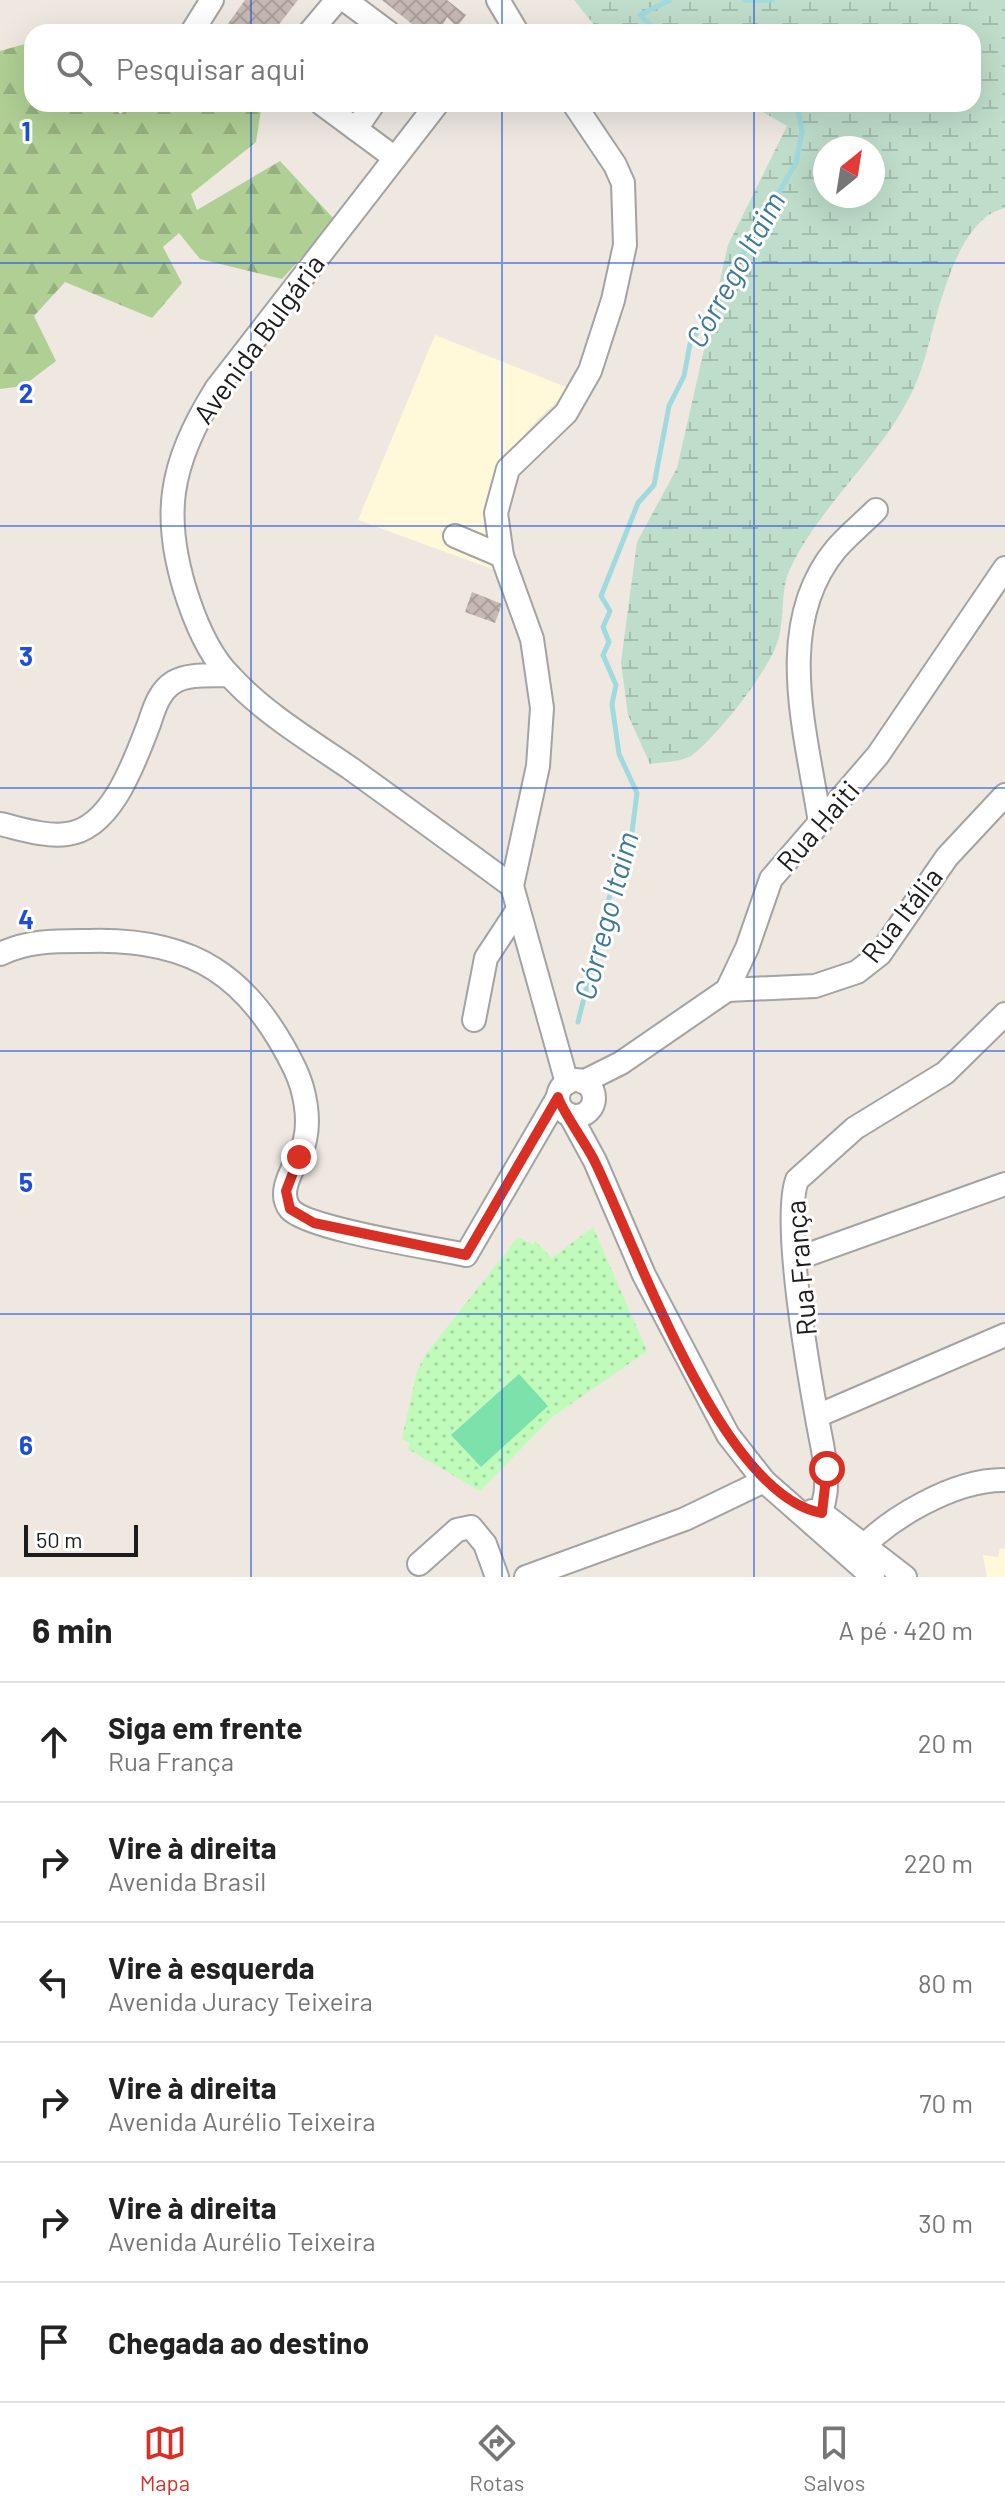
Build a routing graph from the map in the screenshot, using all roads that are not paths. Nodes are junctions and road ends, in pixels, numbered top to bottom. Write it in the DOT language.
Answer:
graph roads {
  1 [pos="212,0"];
  2 [pos="337,0"];
  3 [pos="345,0"];
  4 [pos="197,24"];
  5 [pos="317,24"];
  6 [pos="377,24"];
  7 [pos="333,112"];
  8 [pos="368,112"];
  9 [pos="431,112"];
  10 [pos="579,112"];
  11 [pos="356,129"];
  12 [pos="395,158"];
  13 [pos="876,510"];
  14 [pos="455,536"];
  15 [pos="502,556"];
  16 [pos="1005,568"];
  17 [pos="229,675"];
  18 [pos="1005,795"];
  19 [pos="820,823"];
  20 [pos="0,824"];
  21 [pos="512,886"];
  22 [pos="517,911"];
  23 [pos="0,954"];
  24 [pos="727,990"];
  25 [pos="1005,1014"];
  26 [pos="474,1020"];
  27 [pos="577,1098"];
  28 [pos="1005,1184"];
  29 [pos="796,1259"];
  30 [pos="1005,1335"];
  31 [pos="817,1416"];
  32 [pos="1005,1480"];
  33 [pos="764,1481"];
  34 [pos="812,1516"];
  35 [pos="859,1550"];
  36 [pos="419,1564"];
  37 [pos="497,1577"];
  38 [pos="526,1577"];
  39 [pos="873,1577"];
  40 [pos="904,1577"];
  1 -- 4 [label="street"];
  2 -- 5 [label="street"];
  3 -- 6 [label="street"];
  7 -- 11 [label="street"];
  8 -- 11 [label="street"];
  9 -- 12 [label="street, Avenida Bulgária"];
  10 -- 15 [label="street"];
  11 -- 12 [label="street"];
  12 -- 17 [label="street, Avenida Bulgária"];
  13 -- 19 [label="street"];
  14 -- 15 [label="street"];
  15 -- 21 [label="street"];
  16 -- 19 [label="street, Rua Haiti"];
  17 -- 20 [label="street"];
  17 -- 21 [label="street, Avenida Bulgária"];
  18 -- 24 [label="street, Rua Itália"];
  19 -- 24 [label="street, Rua Haiti"];
  21 -- 22 [label="street"];
  22 -- 26 [label="street"];
  22 -- 27 [label="street"];
  23 -- 27 [label="street"];
  24 -- 27 [label="street, Rua Haiti"];
  25 -- 29 [label="street, Rua França"];
  27 -- 33 [label="street"];
  28 -- 29 [label="street"];
  29 -- 31 [label="street, Rua França"];
  30 -- 31 [label="street"];
  31 -- 34 [label="street, Rua França"];
  32 -- 35 [label="street"];
  33 -- 34 [label="street"];
  33 -- 38 [label="street"];
  34 -- 35 [label="street"];
  35 -- 39 [label="street"];
  35 -- 40 [label="street"];
  36 -- 37 [label="street"];
}
